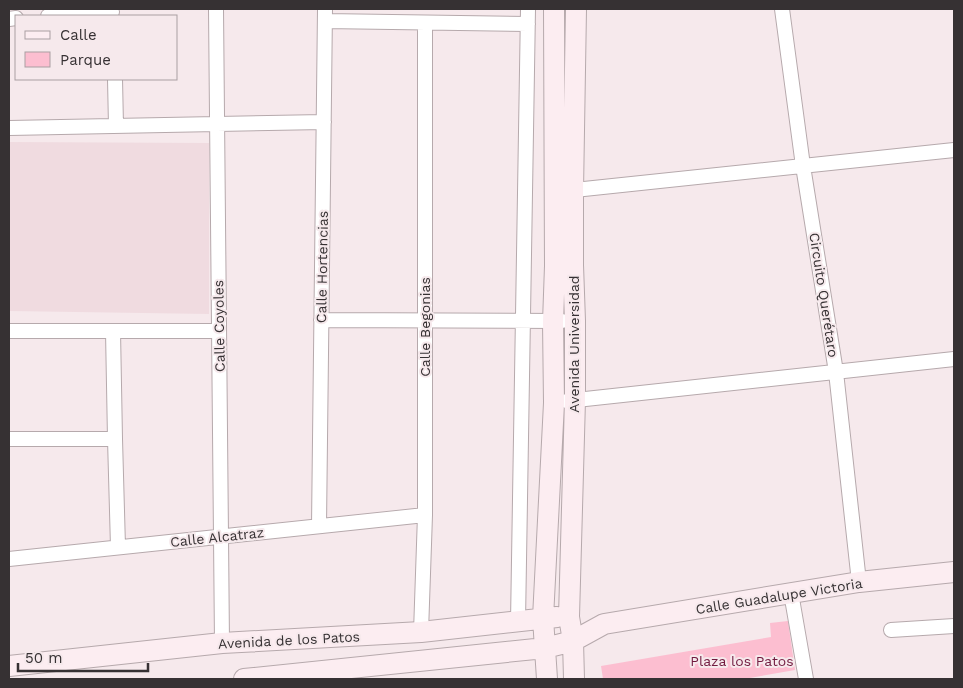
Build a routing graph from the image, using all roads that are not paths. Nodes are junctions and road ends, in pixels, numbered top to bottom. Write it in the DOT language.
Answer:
graph roads {
  1 [pos="216,9"];
  2 [pos="528,9"];
  3 [pos="554,9"];
  4 [pos="576,9"];
  5 [pos="782,9"];
  6 [pos="112,12"];
  7 [pos="64,15"];
  8 [pos="325,15"];
  9 [pos="425,23"];
  10 [pos="528,24"];
  11 [pos="115,80"];
  12 [pos="324,122"];
  13 [pos="217,124"];
  14 [pos="116,126"];
  15 [pos="9,128"];
  16 [pos="954,150"];
  17 [pos="803,166"];
  18 [pos="564,192"];
  19 [pos="321,320"];
  20 [pos="425,320"];
  21 [pos="523,321"];
  22 [pos="575,321"];
  23 [pos="553,322"];
  24 [pos="113,330"];
  25 [pos="9,331"];
  26 [pos="219,331"];
  27 [pos="954,359"];
  28 [pos="836,372"];
  29 [pos="575,400"];
  30 [pos="554,403"];
  31 [pos="9,439"];
  32 [pos="115,439"];
  33 [pos="425,515"];
  34 [pos="319,526"];
  35 [pos="221,536"];
  36 [pos="118,547"];
  37 [pos="9,559"];
  38 [pos="954,572"];
  39 [pos="859,582"];
  40 [pos="791,593"];
  41 [pos="569,617"];
  42 [pos="543,618"];
  43 [pos="518,622"];
  44 [pos="604,624"];
  45 [pos="954,626"];
  46 [pos="891,630"];
  47 [pos="421,632"];
  48 [pos="573,641"];
  49 [pos="222,643"];
  50 [pos="545,648"];
  51 [pos="9,666"];
  52 [pos="244,679"];
  53 [pos="547,679"];
  54 [pos="574,679"];
  55 [pos="806,679"];
  1 -- 13 [label="street, Calle Coyoles"];
  2 -- 10 [label="street"];
  3 -- 18 [label="main road, Avenida Universidad"];
  4 -- 18 [label="main road, Avenida Universidad"];
  5 -- 17 [label="street, Circuito Querétaro"];
  6 -- 7 [label="street"];
  8 -- 9 [label="street"];
  8 -- 12 [label="street, Calle Hortencias"];
  9 -- 10 [label="street"];
  9 -- 20 [label="street, Calle Begonias"];
  10 -- 21 [label="street"];
  11 -- 14 [label="street"];
  12 -- 13 [label="street"];
  12 -- 19 [label="street, Calle Hortencias"];
  13 -- 14 [label="street"];
  13 -- 26 [label="street, Calle Coyoles"];
  14 -- 15 [label="street"];
  16 -- 17 [label="street"];
  17 -- 18 [label="street"];
  17 -- 28 [label="street, Circuito Querétaro"];
  18 -- 22 [label="main road, Avenida Universidad"];
  18 -- 23 [label="main road, Avenida Universidad"];
  19 -- 20 [label="street"];
  19 -- 34 [label="street, Calle Hortencias"];
  20 -- 21 [label="street"];
  20 -- 33 [label="street, Calle Begonias"];
  21 -- 23 [label="street"];
  21 -- 43 [label="street"];
  22 -- 23 [label="street"];
  22 -- 29 [label="main road, Avenida Universidad"];
  23 -- 30 [label="main road, Avenida Universidad"];
  24 -- 25 [label="street"];
  24 -- 26 [label="street"];
  24 -- 32 [label="street"];
  26 -- 35 [label="street, Calle Coyoles"];
  27 -- 28 [label="street"];
  28 -- 29 [label="street"];
  28 -- 39 [label="street, Circuito Querétaro"];
  29 -- 30 [label="street"];
  29 -- 41 [label="main road, Avenida Universidad"];
  30 -- 42 [label="main road, Avenida Universidad"];
  31 -- 32 [label="street"];
  32 -- 36 [label="street"];
  33 -- 34 [label="street, Calle Alcatraz"];
  33 -- 47 [label="street, Calle Begonias"];
  34 -- 35 [label="street, Calle Alcatraz"];
  35 -- 36 [label="street, Calle Alcatraz"];
  35 -- 49 [label="street, Calle Coyoles"];
  36 -- 37 [label="street, Calle Alcatraz"];
  38 -- 39 [label="main road, Calle Guadalupe Victoria"];
  39 -- 40 [label="main road, Calle Guadalupe Victoria"];
  40 -- 44 [label="main road, Calle Guadalupe Victoria"];
  40 -- 55 [label="street"];
  41 -- 42 [label="main road, Avenida de los Patos"];
  41 -- 44 [label="main road, Calle Guadalupe Victoria"];
  41 -- 48 [label="main road, Avenida Universidad"];
  42 -- 43 [label="main road, Avenida de los Patos"];
  42 -- 50 [label="main road, Avenida Universidad"];
  43 -- 47 [label="main road, Avenida de los Patos"];
  44 -- 48 [label="main road, Calle Guadalupe Victoria"];
  45 -- 46 [label="street"];
  47 -- 49 [label="main road, Avenida de los Patos"];
  48 -- 50 [label="main road"];
  48 -- 54 [label="main road, Avenida Universidad"];
  49 -- 51 [label="main road, Avenida de los Patos"];
  50 -- 52 [label="main road"];
  50 -- 53 [label="main road, Avenida Universidad"];
}
